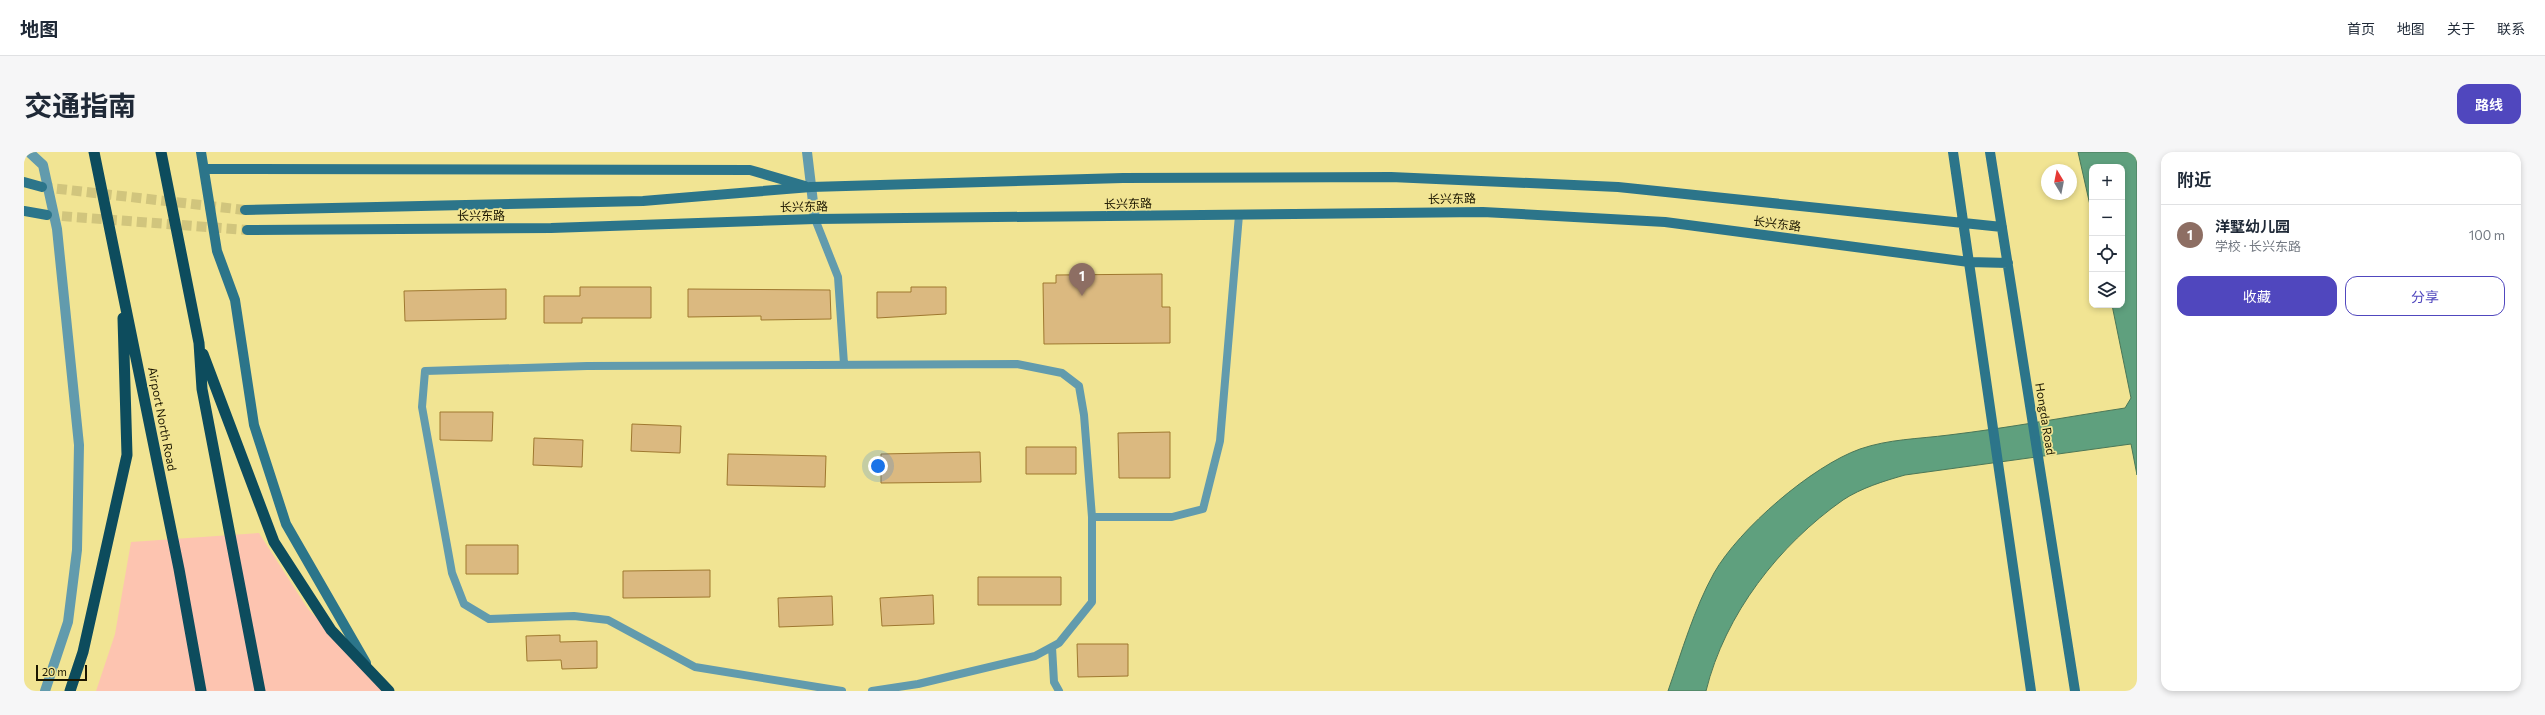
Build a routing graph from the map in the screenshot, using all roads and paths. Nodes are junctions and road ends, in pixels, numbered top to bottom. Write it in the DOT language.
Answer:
graph roads {
  1 [pos="29,152"];
  2 [pos="94,152"];
  3 [pos="161,152"];
  4 [pos="201,152"];
  5 [pos="808,152"];
  6 [pos="1953,152"];
  7 [pos="1990,152"];
  8 [pos="204,169"];
  9 [pos="24,182"];
  10 [pos="42,187"];
  11 [pos="811,188"];
  12 [pos="245,210"];
  13 [pos="24,211"];
  14 [pos="47,215"];
  15 [pos="1239,215"];
  16 [pos="815,219"];
  17 [pos="1963,223"];
  18 [pos="2002,227"];
  19 [pos="246,230"];
  20 [pos="1969,262"];
  21 [pos="2008,263"];
  22 [pos="122,288"];
  23 [pos="199,342"];
  24 [pos="844,364"];
  25 [pos="1092,517"];
  26 [pos="1052,647"];
  27 [pos="371,672"];
  28 [pos="45,691"];
  29 [pos="70,691"];
  30 [pos="201,691"];
  31 [pos="260,691"];
  32 [pos="389,691"];
  33 [pos="842,691"];
  34 [pos="872,691"];
  35 [pos="1059,691"];
  36 [pos="2032,691"];
  37 [pos="2075,691"];
  1 -- 28 [label="street"];
  2 -- 22 [label="highway, Airport North Road"];
  3 -- 23 [label="highway"];
  4 -- 8 [label="main road"];
  5 -- 11 [label="street"];
  6 -- 17 [label="main road"];
  7 -- 18 [label="main road, Hongda Road"];
  8 -- 11 [label="main road"];
  8 -- 27 [label="main road"];
  9 -- 10 [label="main road"];
  11 -- 12 [label="main road, 长兴东路"];
  11 -- 16 [label="street"];
  11 -- 17 [label="main road, 长兴东路"];
  13 -- 14 [label="main road"];
  15 -- 16 [label="main road, 长兴东路"];
  15 -- 20 [label="main road, 长兴东路"];
  15 -- 25 [label="lane"];
  16 -- 19 [label="main road, 长兴东路"];
  16 -- 24 [label="lane"];
  17 -- 18 [label="main road, 长兴东路"];
  17 -- 20 [label="main road"];
  18 -- 21 [label="main road, Hongda Road"];
  20 -- 21 [label="main road, 长兴东路"];
  20 -- 36 [label="main road"];
  21 -- 37 [label="main road, Hongda Road"];
  22 -- 29 [label="highway"];
  22 -- 30 [label="highway, Airport North Road"];
  23 -- 27 [label="highway"];
  23 -- 31 [label="highway"];
  24 -- 25 [label="lane"];
  24 -- 33 [label="lane"];
  25 -- 26 [label="lane"];
  26 -- 34 [label="lane"];
  26 -- 35 [label="lane"];
  27 -- 32 [label="highway"];
}
